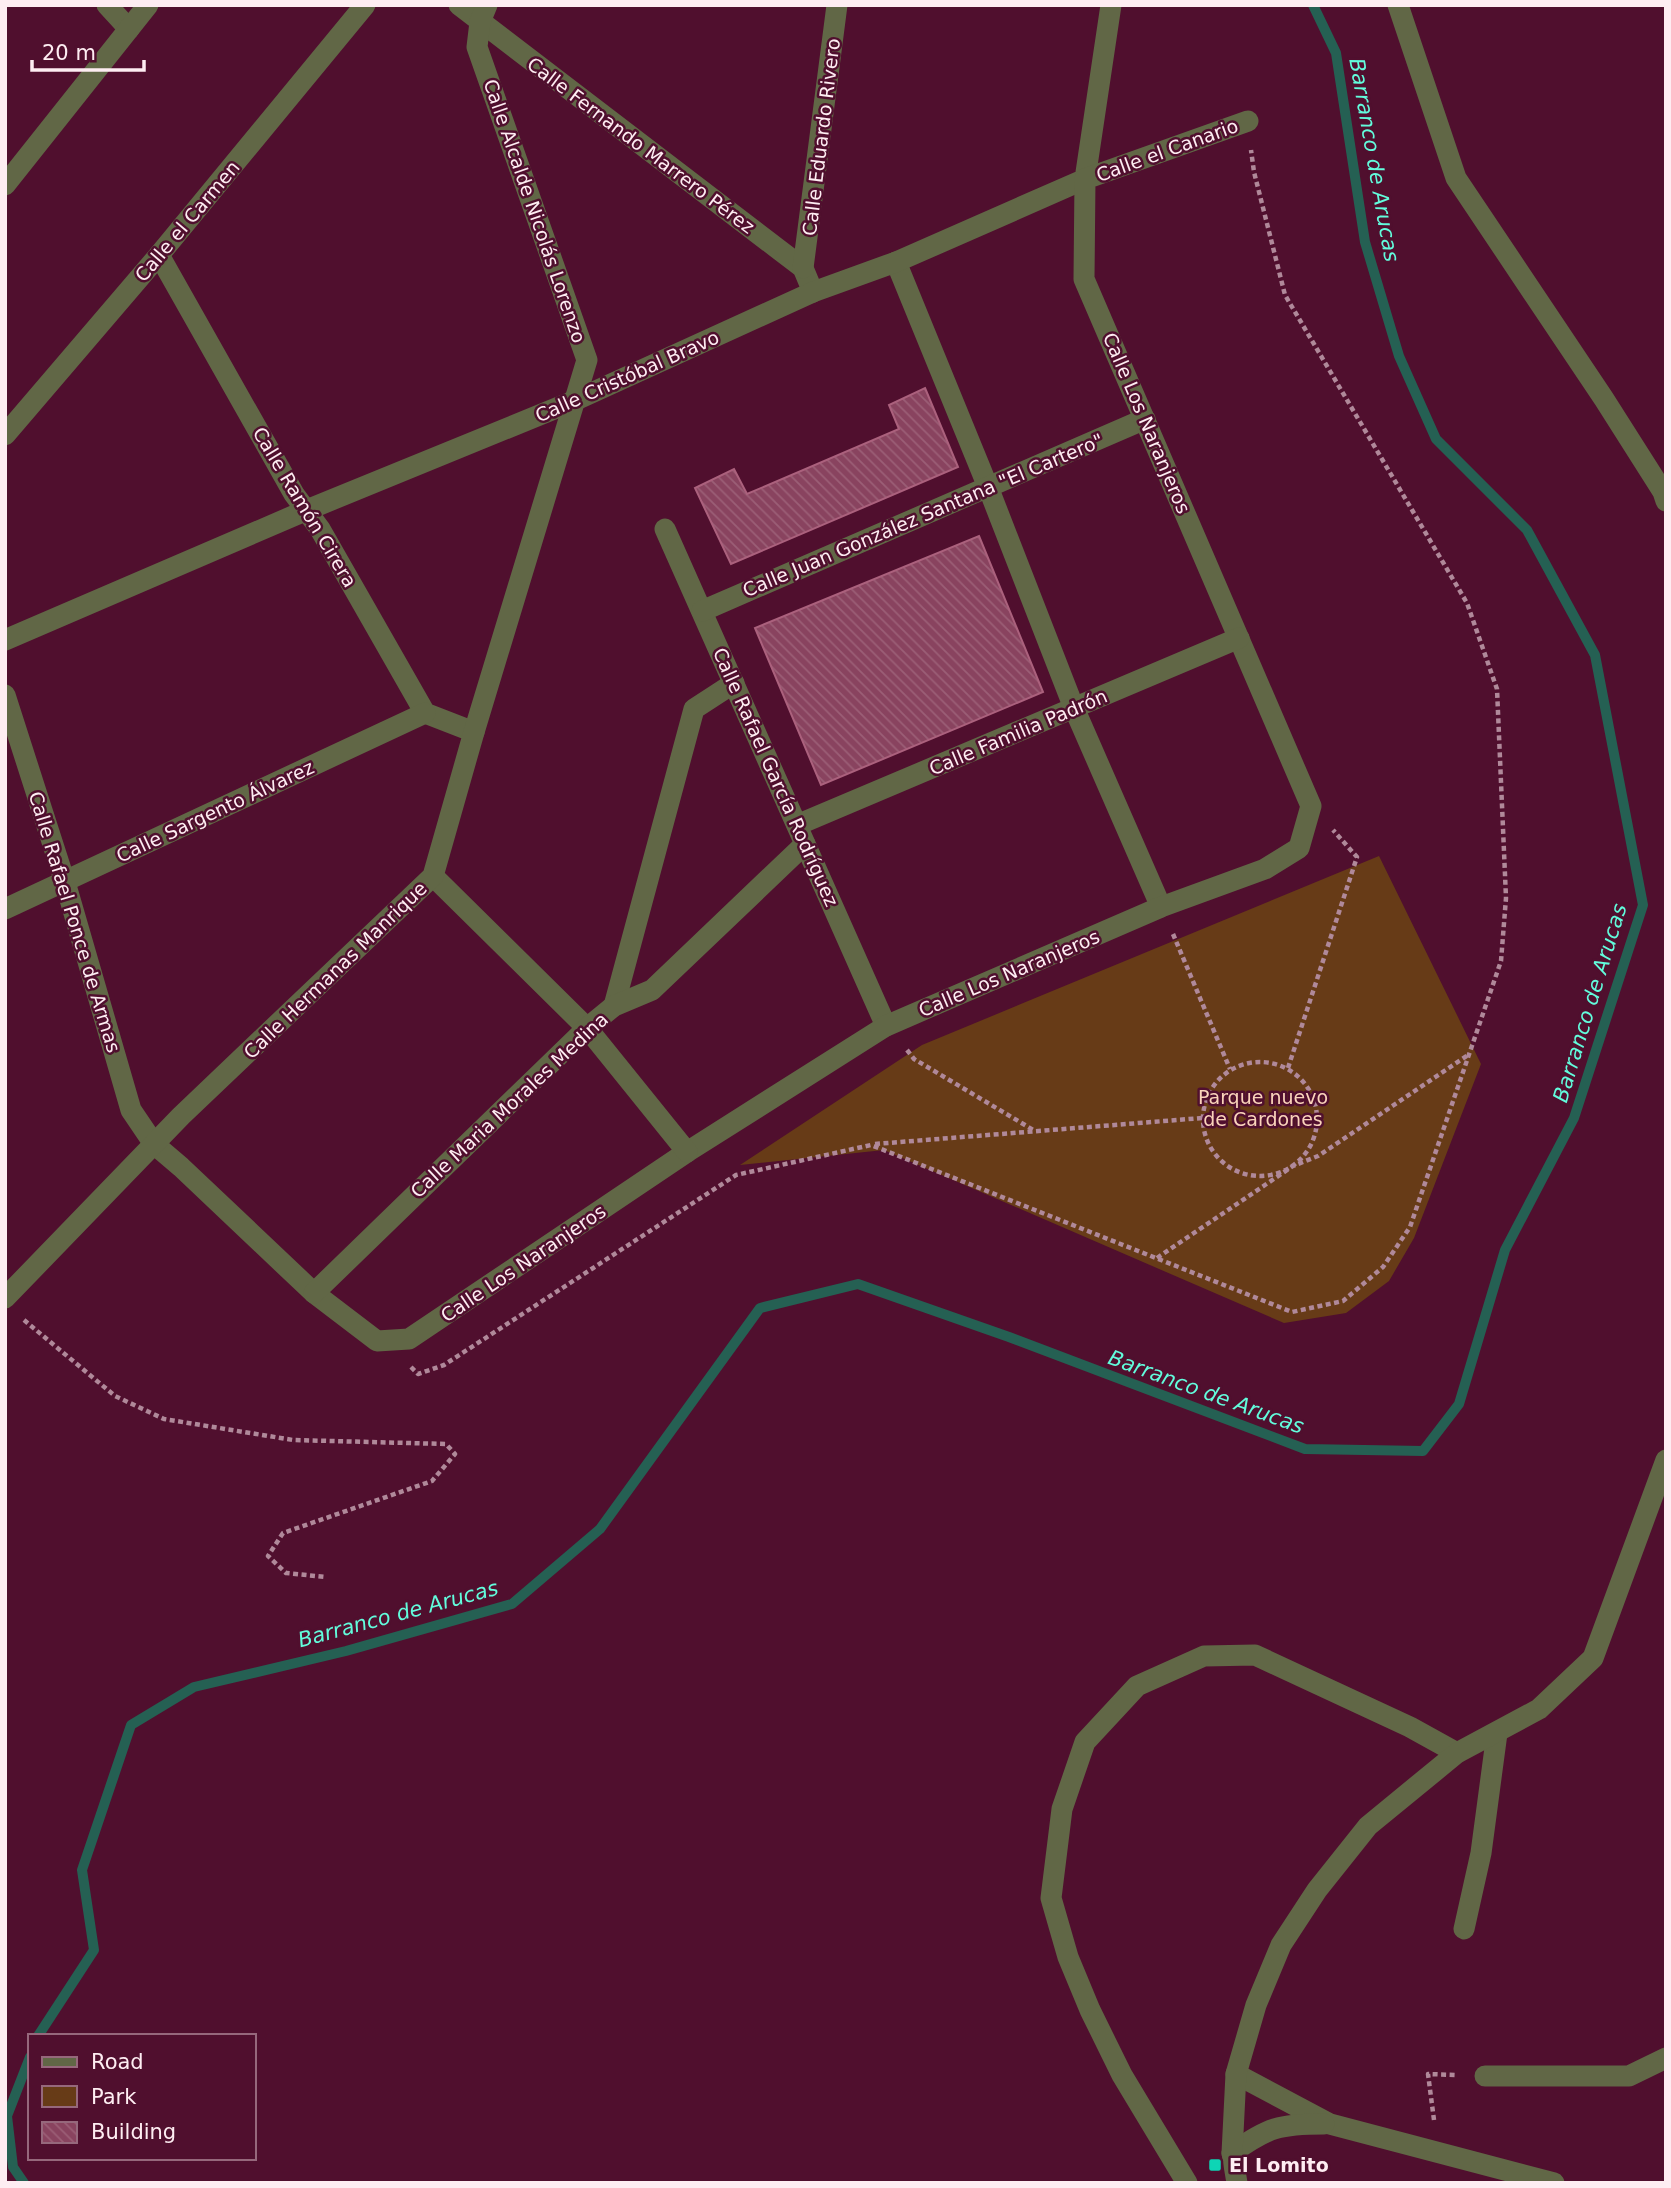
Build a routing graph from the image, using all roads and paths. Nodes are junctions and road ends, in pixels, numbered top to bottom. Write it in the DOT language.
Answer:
graph roads {
  1 [pos="107,5"];
  2 [pos="148,5"];
  3 [pos="365,5"];
  4 [pos="459,5"];
  5 [pos="838,5"];
  6 [pos="1111,5"];
  7 [pos="1398,5"];
  8 [pos="483,14"];
  9 [pos="129,29"];
  10 [pos="1248,121"];
  11 [pos="1085,179"];
  12 [pos="5,185"];
  13 [pos="159,255"];
  14 [pos="896,262"];
  15 [pos="803,268"];
  16 [pos="813,292"];
  17 [pos="576,400"];
  18 [pos="1145,419"];
  19 [pos="5,435"];
  20 [pos="988,487"];
  21 [pos="1666,500"];
  22 [pos="307,510"];
  23 [pos="665,529"];
  24 [pos="702,611"];
  25 [pos="1239,638"];
  26 [pos="5,640"];
  27 [pos="734,683"];
  28 [pos="5,695"];
  29 [pos="1074,708"];
  30 [pos="425,713"];
  31 [pos="474,732"];
  32 [pos="1311,807"];
  33 [pos="801,834"];
  34 [pos="433,876"];
  35 [pos="65,882"];
  36 [pos="1161,907"];
  37 [pos="5,909"];
  38 [pos="614,1006"];
  39 [pos="887,1026"];
  40 [pos="587,1028"];
  41 [pos="1469,1054"];
  42 [pos="1288,1068"];
  43 [pos="1230,1069"];
  44 [pos="1202,1118"];
  45 [pos="1035,1132"];
  46 [pos="154,1144"];
  47 [pos="872,1145"];
  48 [pos="687,1152"];
  49 [pos="1293,1166"];
  50 [pos="1157,1258"];
  51 [pos="314,1293"];
  52 [pos="10,1306"];
  53 [pos="377,1341"];
  54 [pos="1666,1460"];
  55 [pos="326,1577"];
  56 [pos="1497,1733"];
  57 [pos="1457,1753"];
  58 [pos="1464,1929"];
  59 [pos="1666,2058"];
  60 [pos="1236,2074"];
  61 [pos="1485,2076"];
  62 [pos="1330,2124"];
  63 [pos="1232,2152"];
  64 [pos="1438,2153"];
  65 [pos="1187,2183"];
  66 [pos="1237,2183"];
  67 [pos="1554,2183"];
  1 -- 9 [label="street"];
  2 -- 9 [label="street"];
  3 -- 13 [label="street, Calle el Carmen"];
  4 -- 8 [label="street, Calle Fernando Marrero Pérez"];
  5 -- 15 [label="street, Calle Eduardo Rivero"];
  6 -- 11 [label="street"];
  7 -- 21 [label="street"];
  8 -- 15 [label="street, Calle Fernando Marrero Pérez"];
  8 -- 17 [label="street, Calle Alcalde Nicolás Lorenzo"];
  9 -- 12 [label="street"];
  10 -- 11 [label="street, Calle el Canario"];
  10 -- 41 [label="path"];
  11 -- 14 [label="street, Calle Cristóbal Bravo"];
  11 -- 18 [label="street, Calle Los Naranjeros"];
  13 -- 19 [label="street, Calle el Carmen"];
  13 -- 22 [label="street, Calle Ramón Cirera"];
  14 -- 16 [label="street, Calle Cristóbal Bravo"];
  14 -- 20 [label="street"];
  15 -- 16 [label="street"];
  16 -- 17 [label="street, Calle Cristóbal Bravo"];
  17 -- 22 [label="street, Calle Cristóbal Bravo"];
  17 -- 31 [label="street, Calle Hermanas Manrique"];
  18 -- 20 [label="street, Calle Juan González Santana \"El Cartero\""];
  18 -- 25 [label="street, Calle Los Naranjeros"];
  20 -- 24 [label="street, Calle Juan González Santana \"El Cartero\""];
  20 -- 29 [label="street"];
  22 -- 26 [label="street, Calle Cristóbal Bravo"];
  22 -- 30 [label="street, Calle Ramón Cirera"];
  23 -- 24 [label="street, Calle Rafael García Rodríguez"];
  24 -- 27 [label="street, Calle Rafael García Rodríguez"];
  25 -- 29 [label="street, Calle Familia Padrón"];
  25 -- 32 [label="street, Calle Los Naranjeros"];
  27 -- 33 [label="street, Calle Rafael García Rodríguez"];
  27 -- 38 [label="street"];
  28 -- 35 [label="street, Calle Rafael Ponce de Armas"];
  29 -- 33 [label="street, Calle Familia Padrón"];
  29 -- 36 [label="street"];
  30 -- 31 [label="street"];
  30 -- 35 [label="street, Calle Sargento Álvarez"];
  31 -- 34 [label="street, Calle Hermanas Manrique"];
  32 -- 36 [label="street, Calle Los Naranjeros"];
  32 -- 42 [label="path"];
  33 -- 38 [label="street, Calle Maria Morales Medina"];
  33 -- 39 [label="street, Calle Rafael García Rodríguez"];
  34 -- 40 [label="street"];
  34 -- 46 [label="street, Calle Hermanas Manrique"];
  35 -- 37 [label="street, Calle Sargento Álvarez"];
  35 -- 46 [label="street, Calle Rafael Ponce de Armas"];
  36 -- 39 [label="street, Calle Los Naranjeros"];
  36 -- 43 [label="path"];
  38 -- 40 [label="street, Calle Maria Morales Medina"];
  39 -- 45 [label="path"];
  39 -- 48 [label="street, Calle Los Naranjeros"];
  40 -- 48 [label="street"];
  40 -- 51 [label="street, Calle Maria Morales Medina"];
  41 -- 49 [label="path"];
  41 -- 50 [label="path"];
  42 -- 43 [label="path"];
  42 -- 49 [label="path"];
  43 -- 44 [label="path"];
  44 -- 45 [label="path"];
  44 -- 49 [label="path"];
  45 -- 47 [label="path"];
  46 -- 51 [label="street"];
  46 -- 52 [label="street, Calle Hermanas Manrique"];
  47 -- 50 [label="path"];
  47 -- 53 [label="path"];
  48 -- 53 [label="street, Calle Los Naranjeros"];
  49 -- 50 [label="path"];
  51 -- 53 [label="street"];
  52 -- 55 [label="path"];
  54 -- 56 [label="street"];
  56 -- 57 [label="street"];
  56 -- 58 [label="street"];
  57 -- 60 [label="street"];
  57 -- 65 [label="street"];
  59 -- 61 [label="street"];
  60 -- 62 [label="street"];
  60 -- 63 [label="street"];
  61 -- 64 [label="path"];
  62 -- 63 [label="street"];
  62 -- 64 [label="street"];
  63 -- 66 [label="street"];
  64 -- 67 [label="street"];
}
